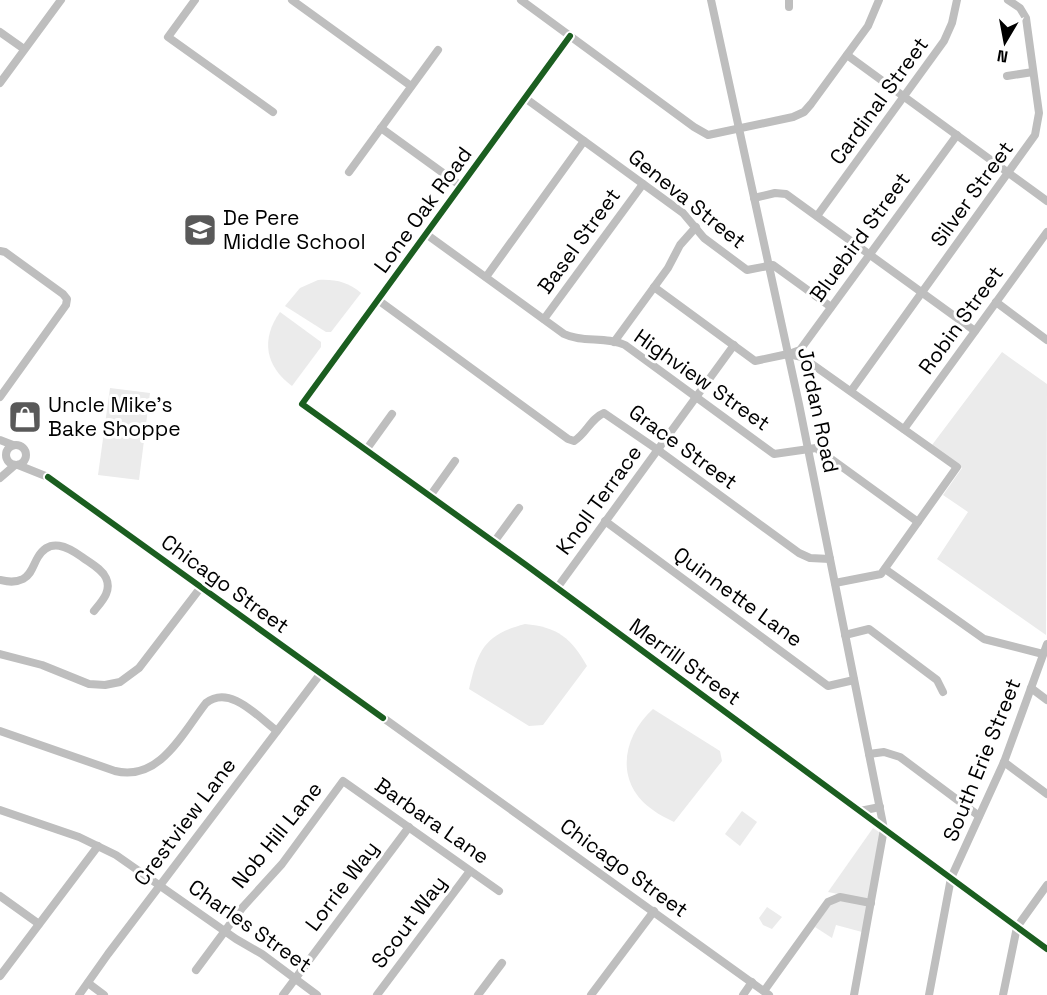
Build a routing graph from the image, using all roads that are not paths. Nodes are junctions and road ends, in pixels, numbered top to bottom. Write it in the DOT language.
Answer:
graph roads {
  1 [pos="60,0"];
  2 [pos="195,0"];
  3 [pos="292,0"];
  4 [pos="521,0"];
  5 [pos="711,0"];
  6 [pos="879,0"];
  7 [pos="957,0"];
  8 [pos="1008,0"];
  9 [pos="0,32"];
  10 [pos="570,36"];
  11 [pos="24,50"];
  12 [pos="438,50"];
  13 [pos="847,55"];
  14 [pos="1033,72"];
  15 [pos="1007,76"];
  16 [pos="0,83"];
  17 [pos="411,86"];
  18 [pos="904,96"];
  19 [pos="525,98"];
  20 [pos="273,112"];
  21 [pos="381,128"];
  22 [pos="739,129"];
  23 [pos="957,135"];
  24 [pos="584,141"];
  25 [pos="349,172"];
  26 [pos="1009,173"];
  27 [pos="642,184"];
  28 [pos="461,186"];
  29 [pos="754,198"];
  30 [pos="1047,201"];
  31 [pos="817,216"];
  32 [pos="696,227"];
  33 [pos="1047,232"];
  34 [pos="426,234"];
  35 [pos="0,251"];
  36 [pos="870,255"];
  37 [pos="768,265"];
  38 [pos="486,277"];
  39 [pos="654,287"];
  40 [pos="922,293"];
  41 [pos="378,300"];
  42 [pos="996,303"];
  43 [pos="831,307"];
  44 [pos="544,319"];
  45 [pos="975,331"];
  46 [pos="1047,340"];
  47 [pos="614,342"];
  48 [pos="734,345"];
  49 [pos="788,354"];
  50 [pos="851,391"];
  51 [pos="0,397"];
  52 [pos="696,397"];
  53 [pos="302,404"];
  54 [pos="392,414"];
  55 [pos="904,429"];
  56 [pos="0,440"];
  57 [pos="13,445"];
  58 [pos="808,448"];
  59 [pos="366,450"];
  60 [pos="658,450"];
  61 [pos="4,452"];
  62 [pos="26,454"];
  63 [pos="455,461"];
  64 [pos="17,465"];
  65 [pos="0,471"];
  66 [pos="48,477"];
  67 [pos="0,478"];
  68 [pos="430,496"];
  69 [pos="519,508"];
  70 [pos="605,521"];
  71 [pos="918,522"];
  72 [pos="494,542"];
  73 [pos="830,559"];
  74 [pos="885,569"];
  75 [pos="0,580"];
  76 [pos="835,583"];
  77 [pos="201,587"];
  78 [pos="556,588"];
  79 [pos="94,611"];
  80 [pos="845,635"];
  81 [pos="1047,644"];
  82 [pos="0,654"];
  83 [pos="1043,654"];
  84 [pos="321,673"];
  85 [pos="854,680"];
  86 [pos="1031,688"];
  87 [pos="943,692"];
  88 [pos="1047,700"];
  89 [pos="0,731"];
  90 [pos="277,731"];
  91 [pos="869,754"];
  92 [pos="1004,762"];
  93 [pos="343,781"];
  94 [pos="1047,794"];
  95 [pos="880,807"];
  96 [pos="0,810"];
  97 [pos="861,811"];
  98 [pos="979,816"];
  99 [pos="409,827"];
  100 [pos="884,829"];
  101 [pos="98,846"];
  102 [pos="470,871"];
  103 [pos="951,879"];
  104 [pos="160,885"];
  105 [pos="1047,885"];
  106 [pos="499,891"];
  107 [pos="0,896"];
  108 [pos="871,903"];
  109 [pos="654,911"];
  110 [pos="39,924"];
  111 [pos="1017,927"];
  112 [pos="224,931"];
  113 [pos="1047,949"];
  114 [pos="502,963"];
  115 [pos="195,970"];
  116 [pos="0,976"];
  117 [pos="295,979"];
  118 [pos="752,982"];
  119 [pos="88,983"];
  120 [pos="767,993"];
  121 [pos="80,995"];
  122 [pos="104,995"];
  123 [pos="283,995"];
  124 [pos="317,995"];
  125 [pos="377,995"];
  126 [pos="478,995"];
  127 [pos="591,995"];
  128 [pos="743,995"];
  129 [pos="854,995"];
  130 [pos="928,995"];
  131 [pos="1003,995"];
  1 -- 11 [label="street"];
  2 -- 20 [label="street"];
  3 -- 17 [label="street"];
  4 -- 10 [label="street"];
  5 -- 22 [label="street, Jordan Road"];
  6 -- 13 [label="street"];
  7 -- 18 [label="street, Cardinal Street"];
  8 -- 14 [label="street, Silver Street"];
  9 -- 11 [label="street"];
  10 -- 19 [label="street, Lone Oak Road"];
  10 -- 22 [label="street"];
  11 -- 16 [label="street"];
  12 -- 17 [label="street"];
  13 -- 18 [label="street"];
  13 -- 22 [label="street"];
  14 -- 15 [label="street"];
  14 -- 26 [label="street, Silver Street"];
  17 -- 21 [label="street"];
  18 -- 23 [label="street"];
  18 -- 31 [label="street, Cardinal Street"];
  19 -- 24 [label="street, Geneva Street"];
  19 -- 28 [label="street, Lone Oak Road"];
  21 -- 25 [label="street"];
  21 -- 28 [label="street"];
  22 -- 29 [label="street, Jordan Road"];
  23 -- 26 [label="street"];
  23 -- 36 [label="street, Bluebird Street"];
  24 -- 27 [label="street, Geneva Street"];
  24 -- 38 [label="street"];
  26 -- 30 [label="street"];
  26 -- 40 [label="street, Silver Street"];
  27 -- 32 [label="street, Geneva Street"];
  27 -- 44 [label="street, Basel Street"];
  28 -- 34 [label="street, Lone Oak Road"];
  29 -- 31 [label="street"];
  29 -- 37 [label="street, Jordan Road"];
  31 -- 36 [label="street"];
  32 -- 37 [label="street, Geneva Street"];
  32 -- 39 [label="street"];
  33 -- 42 [label="street, Robin Street"];
  34 -- 38 [label="street, Highview Street"];
  34 -- 41 [label="street, Lone Oak Road"];
  35 -- 51 [label="street"];
  36 -- 40 [label="street"];
  36 -- 43 [label="street, Bluebird Street"];
  37 -- 43 [label="street"];
  37 -- 49 [label="street, Jordan Road"];
  38 -- 44 [label="street, Highview Street"];
  39 -- 47 [label="street"];
  39 -- 48 [label="street"];
  40 -- 45 [label="street"];
  40 -- 50 [label="street, Silver Street"];
  41 -- 53 [label="street, Lone Oak Road"];
  41 -- 60 [label="street, Grace Street"];
  42 -- 45 [label="street, Robin Street"];
  42 -- 46 [label="street"];
  43 -- 49 [label="street, Bluebird Street"];
  44 -- 47 [label="street, Highview Street"];
  45 -- 55 [label="street, Robin Street"];
  47 -- 52 [label="street, Highview Street"];
  48 -- 49 [label="street"];
  48 -- 52 [label="street, Knoll Terrace"];
  49 -- 50 [label="street"];
  49 -- 58 [label="street, Jordan Road"];
  50 -- 55 [label="street"];
  52 -- 58 [label="street, Highview Street"];
  52 -- 60 [label="street, Knoll Terrace"];
  53 -- 59 [label="street, Merrill Street"];
  54 -- 59 [label="street"];
  55 -- 71 [label="street"];
  56 -- 57 [label="street"];
  57 -- 61 [label="street"];
  57 -- 62 [label="street"];
  58 -- 71 [label="street"];
  58 -- 73 [label="street, Jordan Road"];
  59 -- 68 [label="street, Merrill Street"];
  60 -- 70 [label="street, Knoll Terrace"];
  60 -- 73 [label="street, Grace Street"];
  61 -- 64 [label="street"];
  61 -- 65 [label="street"];
  62 -- 64 [label="street"];
  62 -- 66 [label="street, Chicago Street"];
  63 -- 68 [label="street"];
  64 -- 66 [label="street, Chicago Street"];
  64 -- 67 [label="street"];
  66 -- 77 [label="street, Chicago Street"];
  68 -- 72 [label="street, Merrill Street"];
  69 -- 72 [label="street"];
  70 -- 78 [label="street, Knoll Terrace"];
  70 -- 85 [label="street, Quinnette Lane"];
  71 -- 74 [label="street"];
  72 -- 78 [label="street, Merrill Street"];
  73 -- 76 [label="street, Jordan Road"];
  74 -- 76 [label="street"];
  74 -- 83 [label="street"];
  75 -- 79 [label="street"];
  76 -- 80 [label="street, Jordan Road"];
  77 -- 82 [label="street"];
  77 -- 84 [label="street, Chicago Street"];
  78 -- 97 [label="street, Merrill Street"];
  80 -- 85 [label="street, Jordan Road"];
  80 -- 87 [label="street"];
  81 -- 83 [label="street, South Erie Street"];
  83 -- 86 [label="street, South Erie Street"];
  84 -- 90 [label="street, Crestview Lane"];
  84 -- 109 [label="street, Chicago Street"];
  85 -- 91 [label="street, Jordan Road"];
  86 -- 88 [label="street"];
  86 -- 92 [label="street, South Erie Street"];
  89 -- 90 [label="street"];
  90 -- 104 [label="street, Crestview Lane"];
  91 -- 95 [label="street, Jordan Road"];
  91 -- 98 [label="street"];
  92 -- 94 [label="street"];
  92 -- 98 [label="street, South Erie Street"];
  93 -- 99 [label="street, Barbara Lane"];
  93 -- 112 [label="street, Nob Hill Lane"];
  95 -- 97 [label="street"];
  95 -- 100 [label="street, Jordan Road"];
  96 -- 101 [label="street, Charles Street"];
  97 -- 100 [label="street, Merrill Street"];
  98 -- 103 [label="street, South Erie Street"];
  99 -- 102 [label="street, Barbara Lane"];
  99 -- 117 [label="street, Lorrie Way"];
  100 -- 103 [label="street, Merrill Street"];
  100 -- 108 [label="street"];
  101 -- 104 [label="street, Charles Street"];
  101 -- 110 [label="street"];
  102 -- 106 [label="street, Barbara Lane"];
  102 -- 125 [label="street, Scout Way"];
  103 -- 111 [label="street, Merrill Street"];
  103 -- 130 [label="street, South Erie Street"];
  104 -- 112 [label="street, Charles Street"];
  104 -- 119 [label="street, Crestview Lane"];
  105 -- 111 [label="street"];
  107 -- 110 [label="street"];
  108 -- 120 [label="street"];
  108 -- 129 [label="street"];
  109 -- 118 [label="street, Chicago Street"];
  109 -- 127 [label="street"];
  110 -- 116 [label="street"];
  111 -- 113 [label="street, Merrill Street"];
  111 -- 131 [label="street"];
  112 -- 115 [label="street, Nob Hill Lane"];
  112 -- 117 [label="street, Charles Street"];
  114 -- 126 [label="street"];
  117 -- 123 [label="street, Lorrie Way"];
  117 -- 124 [label="street, Charles Street"];
  118 -- 120 [label="street, Chicago Street"];
  118 -- 128 [label="street"];
  119 -- 121 [label="street, Crestview Lane"];
  119 -- 122 [label="street"];
}
